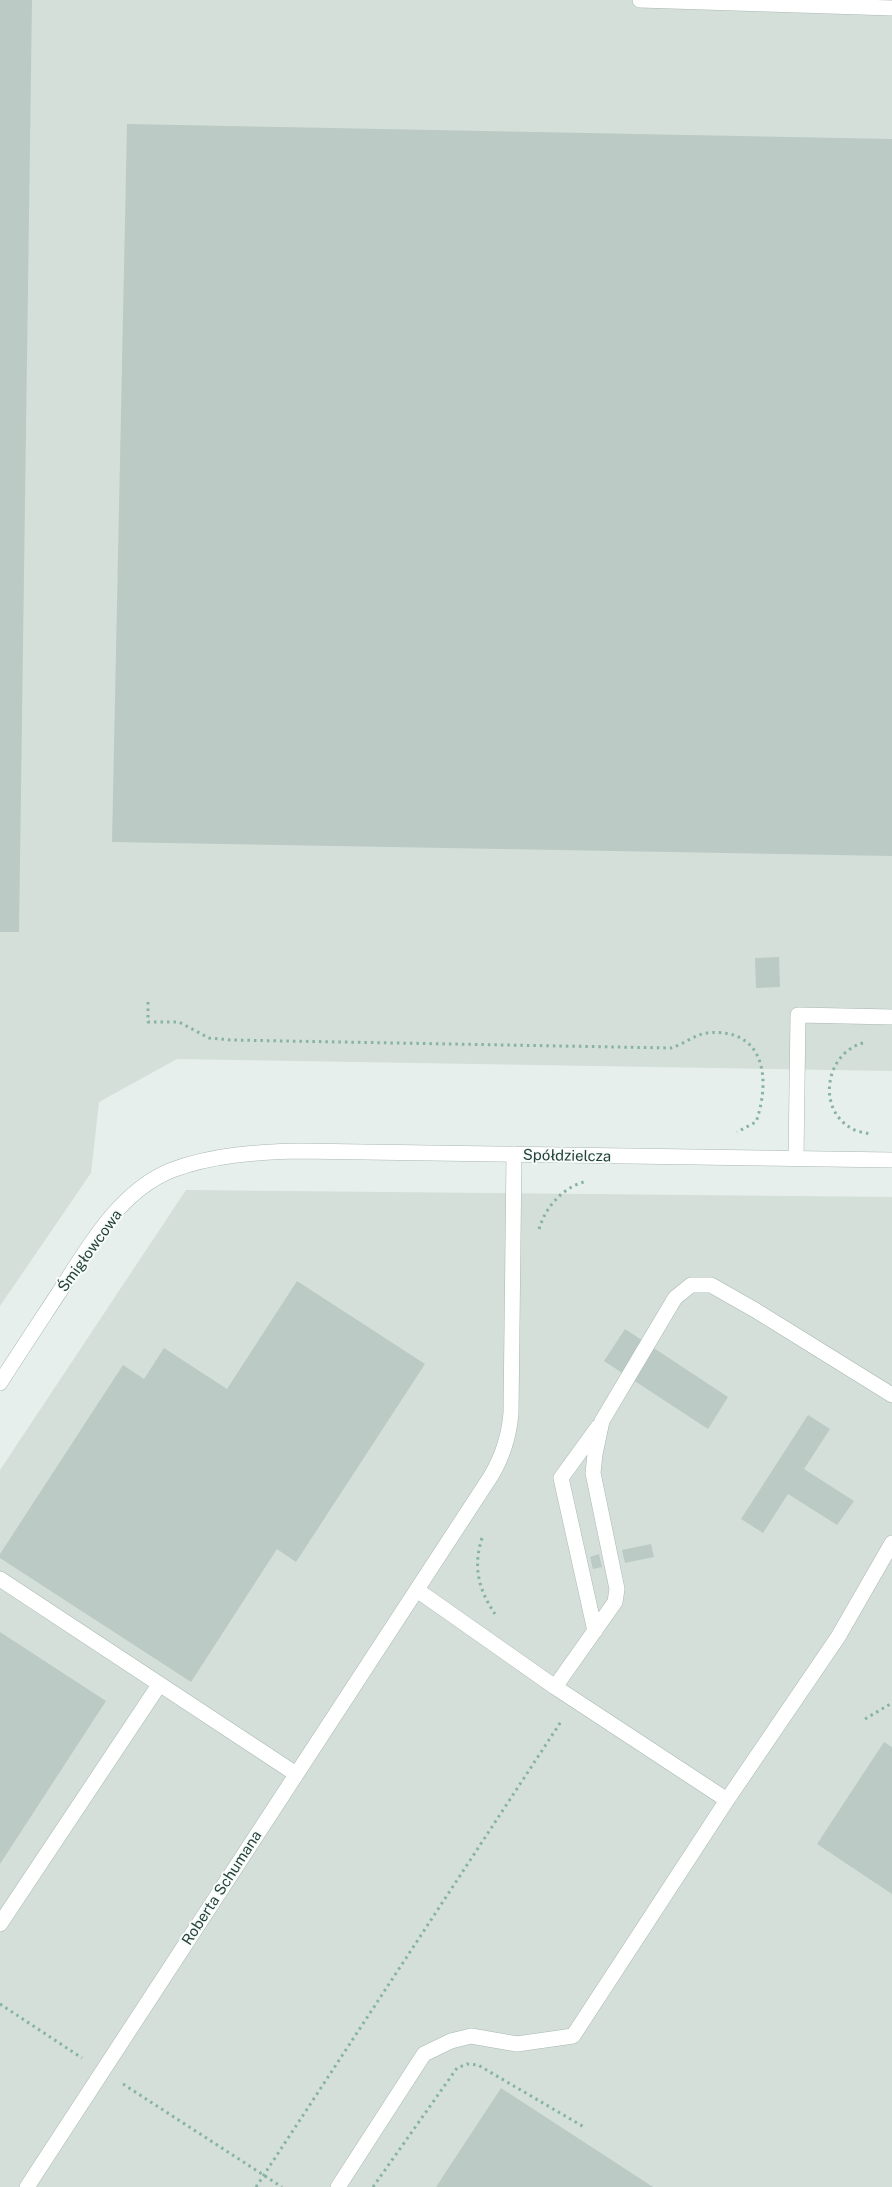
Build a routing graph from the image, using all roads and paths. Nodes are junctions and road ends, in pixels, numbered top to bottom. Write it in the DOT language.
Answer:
graph roads {
  1 [pos="640,0"];
  2 [pos="892,8"];
  3 [pos="148,1002"];
  4 [pos="892,1017"];
  5 [pos="867,1042"];
  6 [pos="730,1134"];
  7 [pos="870,1134"];
  8 [pos="242,1154"];
  9 [pos="514,1154"];
  10 [pos="796,1158"];
  11 [pos="892,1160"];
  12 [pos="0,1383"];
  13 [pos="892,1396"];
  14 [pos="602,1421"];
  15 [pos="892,1543"];
  16 [pos="0,1580"];
  17 [pos="417,1590"];
  18 [pos="595,1631"];
  19 [pos="159,1685"];
  20 [pos="555,1687"];
  21 [pos="892,1703"];
  22 [pos="567,1713"];
  23 [pos="865,1719"];
  24 [pos="296,1774"];
  25 [pos="727,1800"];
  26 [pos="0,1924"];
  27 [pos="0,2004"];
  28 [pos="103,2072"];
  29 [pos="584,2127"];
  30 [pos="264,2174"];
  31 [pos="27,2187"];
  32 [pos="256,2187"];
  33 [pos="282,2187"];
  34 [pos="338,2187"];
  35 [pos="373,2187"];
  1 -- 2 [label="street"];
  3 -- 6 [label="path"];
  4 -- 10 [label="street"];
  5 -- 7 [label="path"];
  8 -- 9 [label="street, Spółdzielcza"];
  8 -- 12 [label="street, Śmigłowcowa"];
  9 -- 10 [label="street, Spółdzielcza"];
  9 -- 17 [label="street, Roberta Schumana"];
  10 -- 11 [label="street, Spółdzielcza"];
  13 -- 14 [label="street"];
  14 -- 18 [label="street"];
  14 -- 18 [label="street"];
  15 -- 25 [label="street"];
  16 -- 19 [label="street"];
  17 -- 20 [label="street"];
  17 -- 24 [label="street, Roberta Schumana"];
  18 -- 20 [label="street"];
  19 -- 24 [label="street"];
  19 -- 26 [label="street"];
  20 -- 25 [label="street"];
  21 -- 23 [label="path"];
  22 -- 30 [label="path"];
  24 -- 28 [label="street, Roberta Schumana"];
  25 -- 34 [label="street"];
  27 -- 28 [label="path"];
  28 -- 30 [label="path"];
  28 -- 31 [label="street, Roberta Schumana"];
  29 -- 35 [label="path"];
  30 -- 32 [label="path"];
  30 -- 33 [label="path"];
}
